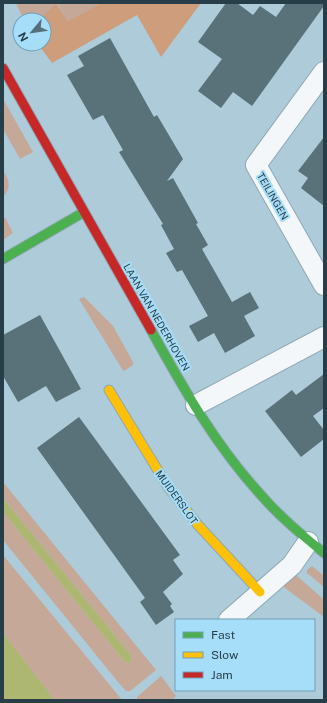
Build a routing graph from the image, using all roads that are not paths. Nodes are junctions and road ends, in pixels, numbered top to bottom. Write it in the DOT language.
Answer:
graph roads {
  1 [pos="3,68"];
  2 [pos="324,72"];
  3 [pos="84,212"];
  4 [pos="3,258"];
  5 [pos="324,285"];
  6 [pos="324,337"];
  7 [pos="109,390"];
  8 [pos="196,405"];
  9 [pos="308,542"];
  10 [pos="324,553"];
  11 [pos="260,592"];
  12 [pos="230,619"];
  1 -- 3 [label="street, LAAN VAN NEDERHOVEN"];
  2 -- 5 [label="street, TEILINGEN"];
  3 -- 4 [label="street"];
  3 -- 8 [label="street, LAAN VAN NEDERHOVEN"];
  6 -- 8 [label="street"];
  7 -- 11 [label="street, MUIDERSLOT"];
  8 -- 9 [label="street, LAAN VAN NEDERHOVEN"];
  9 -- 10 [label="street, LAAN VAN NEDERHOVEN"];
  9 -- 11 [label="street"];
  11 -- 12 [label="street"];
}
